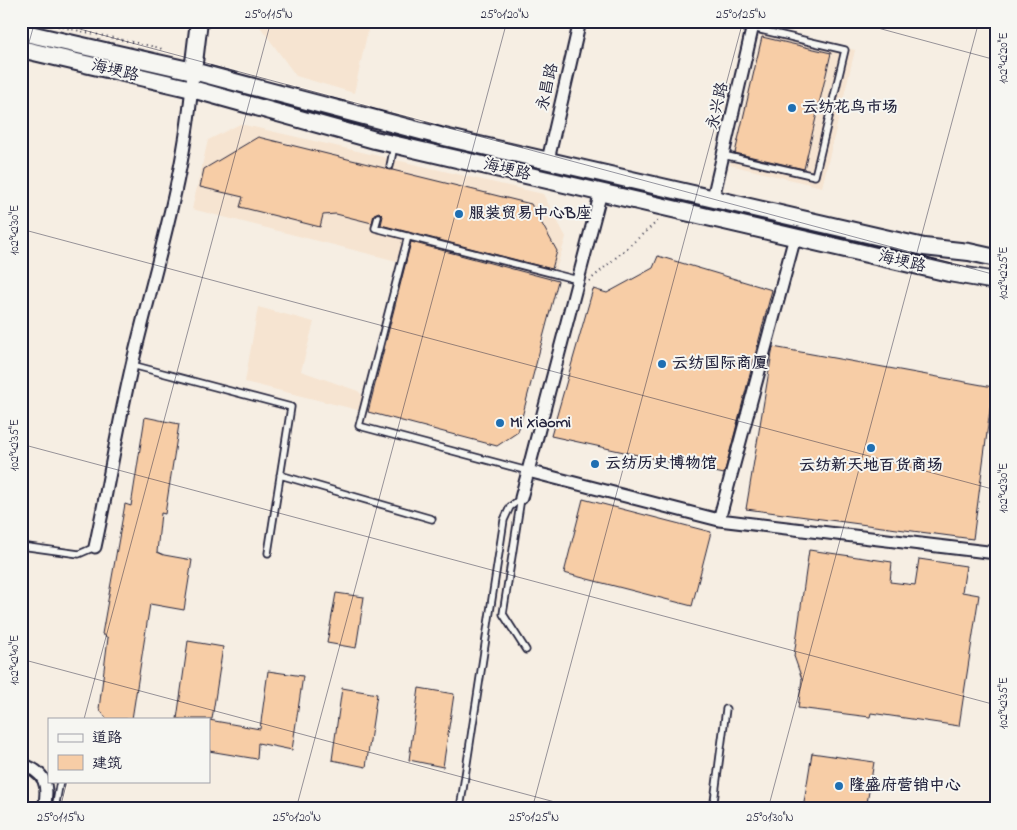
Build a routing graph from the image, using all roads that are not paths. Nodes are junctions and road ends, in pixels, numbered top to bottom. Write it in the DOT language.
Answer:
graph roads {
  1 [pos="199,21"];
  2 [pos="580,21"];
  3 [pos="753,24"];
  4 [pos="21,32"];
  5 [pos="21,49"];
  6 [pos="193,71"];
  7 [pos="192,89"];
  8 [pos="394,145"];
  9 [pos="724,155"];
  10 [pos="548,160"];
  11 [pos="390,166"];
  12 [pos="601,192"];
  13 [pos="713,198"];
  14 [pos="378,217"];
  15 [pos="408,236"];
  16 [pos="795,237"];
  17 [pos="996,258"];
  18 [pos="578,280"];
  19 [pos="996,281"];
  20 [pos="132,366"];
  21 [pos="528,472"];
  22 [pos="280,475"];
  23 [pos="521,498"];
  24 [pos="432,520"];
  25 [pos="719,520"];
  26 [pos="21,546"];
  27 [pos="95,547"];
  28 [pos="268,553"];
  29 [pos="996,553"];
  30 [pos="526,650"];
  31 [pos="726,709"];
  32 [pos="21,764"];
  33 [pos="60,782"];
  34 [pos="44,809"];
  35 [pos="55,809"];
  36 [pos="460,809"];
  37 [pos="713,809"];
  1 -- 6 [label="main road"];
  2 -- 10 [label="street, 永昌路"];
  3 -- 9 [label="street, 永兴路"];
  3 -- 9 [label="lane"];
  4 -- 6 [label="main road, 海埂路"];
  5 -- 7 [label="main road, 海埂路"];
  6 -- 7 [label="street"];
  6 -- 10 [label="main road, 海埂路"];
  7 -- 8 [label="main road, 海埂路"];
  7 -- 20 [label="street"];
  8 -- 11 [label="lane"];
  8 -- 12 [label="main road, 海埂路"];
  9 -- 13 [label="street, 永兴路"];
  10 -- 13 [label="main road, 海埂路"];
  12 -- 16 [label="main road, 海埂路"];
  12 -- 18 [label="street"];
  13 -- 17 [label="main road, 海埂路"];
  14 -- 15 [label="lane"];
  15 -- 18 [label="lane"];
  15 -- 21 [label="lane"];
  16 -- 19 [label="main road, 海埂路"];
  16 -- 25 [label="street"];
  18 -- 21 [label="street"];
  20 -- 22 [label="lane"];
  20 -- 27 [label="street"];
  21 -- 23 [label="street"];
  21 -- 25 [label="street"];
  22 -- 24 [label="lane"];
  22 -- 28 [label="lane"];
  23 -- 30 [label="lane"];
  23 -- 36 [label="lane"];
  25 -- 29 [label="street"];
  26 -- 27 [label="lane"];
  31 -- 37 [label="lane"];
  32 -- 34 [label="street"];
  33 -- 35 [label="lane"];
}
